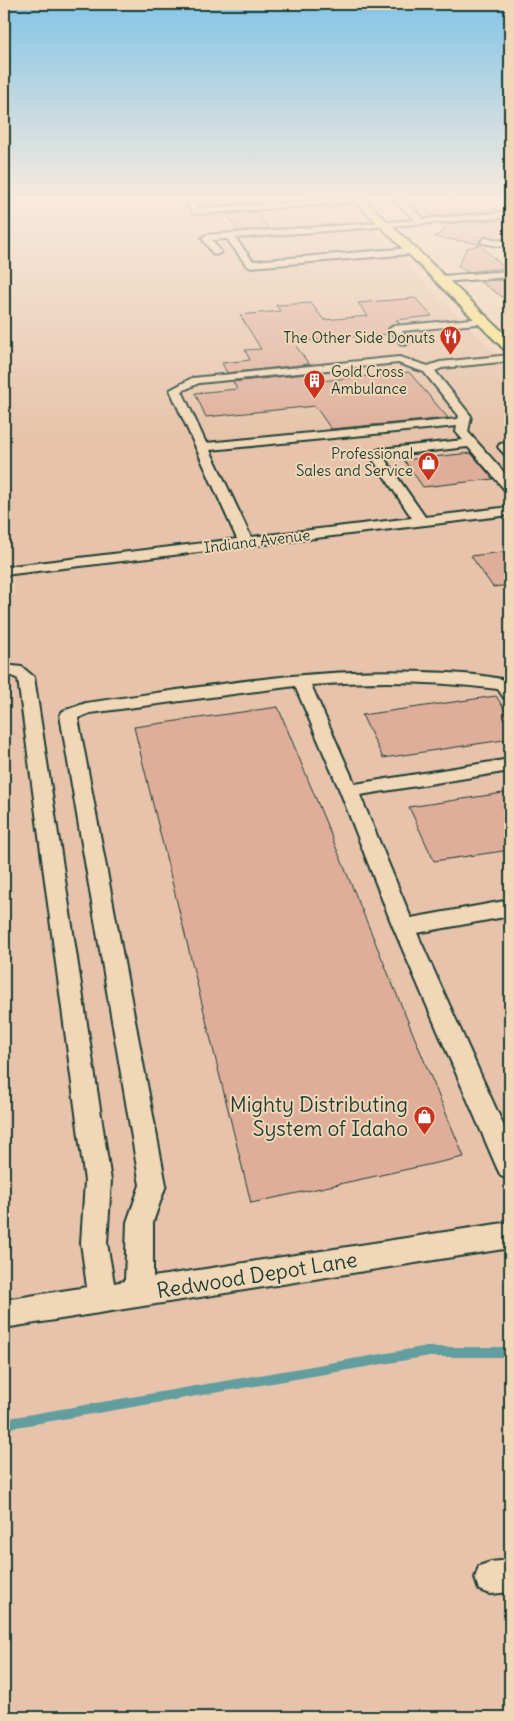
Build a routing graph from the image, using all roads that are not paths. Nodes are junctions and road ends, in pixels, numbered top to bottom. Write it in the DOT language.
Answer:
graph roads {
  1 [pos="441,280"];
  2 [pos="483,321"];
  3 [pos="405,342"];
  4 [pos="510,347"];
  5 [pos="510,358"];
  6 [pos="428,370"];
  7 [pos="464,422"];
  8 [pos="472,443"];
  9 [pos="510,446"];
  10 [pos="202,447"];
  11 [pos="510,454"];
  12 [pos="510,487"];
  13 [pos="509,513"];
  14 [pos="421,522"];
  15 [pos="246,543"];
  16 [pos="4,571"];
  17 [pos="4,670"];
  18 [pos="301,681"];
  19 [pos="510,694"];
  20 [pos="510,764"];
  21 [pos="349,791"];
  22 [pos="510,908"];
  23 [pos="404,928"];
  24 [pos="504,1136"];
  25 [pos="510,1168"];
  26 [pos="510,1235"];
  27 [pos="139,1292"];
  28 [pos="103,1299"];
  29 [pos="4,1314"];
  1 -- 2 [label="main road"];
  2 -- 3 [label="street"];
  2 -- 4 [label="main road"];
  5 -- 6 [label="street"];
  6 -- 7 [label="street"];
  6 -- 10 [label="street"];
  7 -- 8 [label="street"];
  7 -- 10 [label="street"];
  8 -- 12 [label="street"];
  8 -- 14 [label="street"];
  9 -- 11 [label="street"];
  10 -- 15 [label="street"];
  13 -- 14 [label="street, Indiana Avenue"];
  14 -- 15 [label="street, Indiana Avenue"];
  15 -- 16 [label="street, Indiana Avenue"];
  17 -- 28 [label="street"];
  18 -- 19 [label="street"];
  18 -- 21 [label="street"];
  18 -- 27 [label="street"];
  20 -- 21 [label="street"];
  21 -- 23 [label="street"];
  22 -- 23 [label="street"];
  23 -- 24 [label="street"];
  24 -- 25 [label="street"];
  26 -- 27 [label="street, Redwood Depot Lane"];
  27 -- 28 [label="street, Redwood Depot Lane"];
  28 -- 29 [label="street, Redwood Depot Lane"];
}
